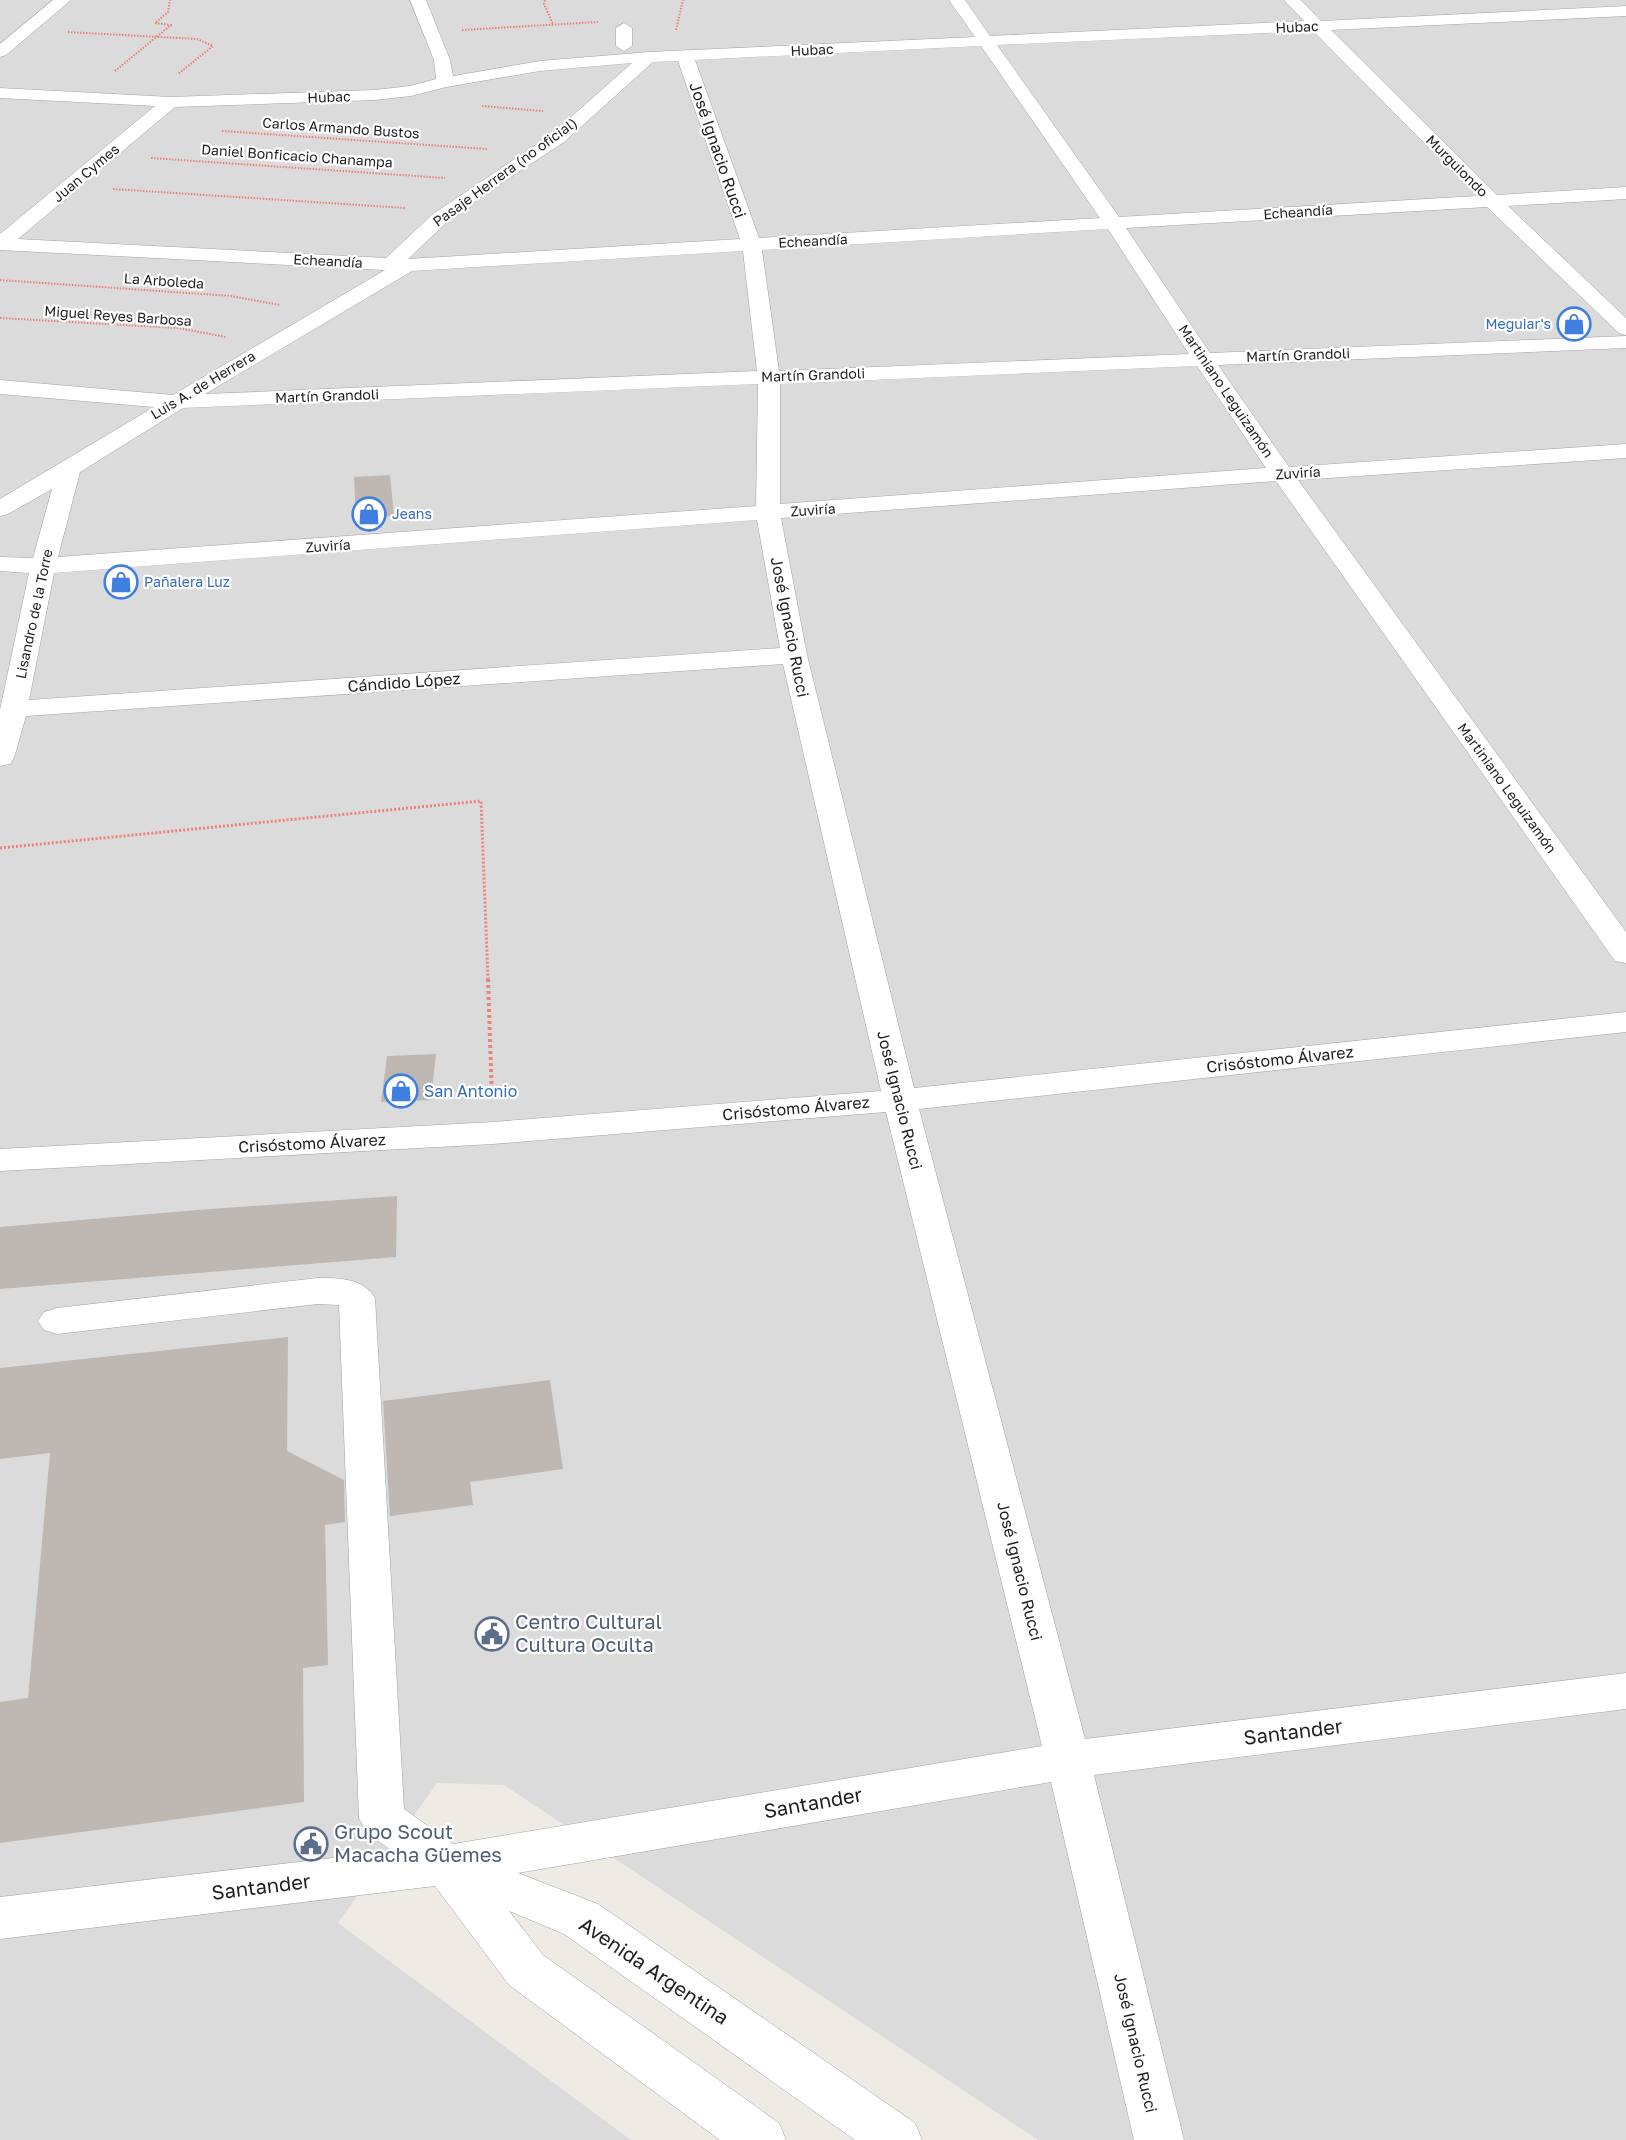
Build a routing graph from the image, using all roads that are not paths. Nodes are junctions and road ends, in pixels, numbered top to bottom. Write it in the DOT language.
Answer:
graph roads {
  1 [pos="63,0"];
  2 [pos="418,0"];
  3 [pos="957,0"];
  4 [pos="1292,0"];
  5 [pos="1626,12"];
  6 [pos="10,20"];
  7 [pos="39,20"];
  8 [pos="1318,26"];
  9 [pos="624,28"];
  10 [pos="985,42"];
  11 [pos="624,46"];
  12 [pos="0,52"];
  13 [pos="685,56"];
  14 [pos="649,57"];
  15 [pos="445,82"];
  16 [pos="0,93"];
  17 [pos="171,102"];
  18 [pos="1626,193"];
  19 [pos="1491,200"];
  20 [pos="1114,224"];
  21 [pos="0,244"];
  22 [pos="752,245"];
  23 [pos="399,265"];
  24 [pos="1626,329"];
  25 [pos="1626,342"];
  26 [pos="1203,359"];
  27 [pos="769,377"];
  28 [pos="0,387"];
  29 [pos="175,402"];
  30 [pos="1626,451"];
  31 [pos="69,469"];
  32 [pos="1282,474"];
  33 [pos="0,509"];
  34 [pos="768,513"];
  35 [pos="0,564"];
  36 [pos="43,566"];
  37 [pos="794,655"];
  38 [pos="14,709"];
  39 [pos="0,758"];
  40 [pos="1626,954"];
  41 [pos="1626,1022"];
  42 [pos="900,1100"];
  43 [pos="0,1160"];
  44 [pos="57,1322"];
  45 [pos="1626,1691"];
  46 [pos="1068,1760"];
  47 [pos="446,1865"];
  48 [pos="0,1918"];
  49 [pos="761,2140"];
  50 [pos="897,2140"];
  51 [pos="1159,2140"];
  1 -- 7 [label="street"];
  2 -- 15 [label="street"];
  3 -- 10 [label="street, Martiniano Leguizamón"];
  4 -- 8 [label="street, Murguiondo"];
  5 -- 8 [label="street, Hubac"];
  6 -- 7 [label="street"];
  7 -- 12 [label="street"];
  8 -- 10 [label="street, Hubac"];
  8 -- 19 [label="street, Murguiondo"];
  9 -- 11 [label="street"];
  10 -- 13 [label="street, Hubac"];
  10 -- 20 [label="street, Martiniano Leguizamón"];
  13 -- 14 [label="street, Hubac"];
  13 -- 22 [label="street, José Ignacio Rucci"];
  14 -- 15 [label="street, Hubac"];
  14 -- 23 [label="street, Pasaje Herrera (no oficial)"];
  15 -- 17 [label="street, Hubac"];
  16 -- 17 [label="street, Hubac"];
  17 -- 21 [label="street, Juan Cymes"];
  18 -- 19 [label="street, Echeandía"];
  19 -- 20 [label="street, Echeandía"];
  19 -- 24 [label="street, Murguiondo"];
  20 -- 22 [label="street, Echeandía"];
  20 -- 26 [label="street, Martiniano Leguizamón"];
  21 -- 23 [label="street, Echeandía"];
  22 -- 23 [label="street, Echeandía"];
  22 -- 27 [label="street, José Ignacio Rucci"];
  23 -- 29 [label="street, Luis A. de Herrera"];
  25 -- 26 [label="street, Martín Grandoli"];
  26 -- 27 [label="street, Martín Grandoli"];
  26 -- 32 [label="street, Martiniano Leguizamón"];
  27 -- 29 [label="street, Martín Grandoli"];
  27 -- 34 [label="street, José Ignacio Rucci"];
  28 -- 29 [label="street, Martín Grandoli"];
  29 -- 31 [label="street, Luis A. de Herrera"];
  30 -- 32 [label="street, Zuviría"];
  31 -- 33 [label="street, Luis A. de Herrera"];
  31 -- 36 [label="street, Lisandro de la Torre"];
  32 -- 34 [label="street, Zuviría"];
  32 -- 40 [label="street, Martiniano Leguizamón"];
  34 -- 36 [label="street, Zuviría"];
  34 -- 37 [label="street, José Ignacio Rucci"];
  35 -- 36 [label="street, Zuviría"];
  36 -- 38 [label="street, Lisandro de la Torre"];
  37 -- 38 [label="street, Cándido López"];
  37 -- 42 [label="street, José Ignacio Rucci"];
  38 -- 39 [label="street, Lisandro de la Torre"];
  41 -- 42 [label="street, Crisóstomo Álvarez"];
  42 -- 43 [label="street, Crisóstomo Álvarez"];
  42 -- 46 [label="street, José Ignacio Rucci"];
  44 -- 47 [label="street"];
  45 -- 46 [label="street, Santander"];
  46 -- 47 [label="street, Santander"];
  46 -- 51 [label="street, José Ignacio Rucci"];
  47 -- 48 [label="street, Santander"];
  47 -- 49 [label="street"];
  47 -- 50 [label="street, Avenida Argentina"];
}
